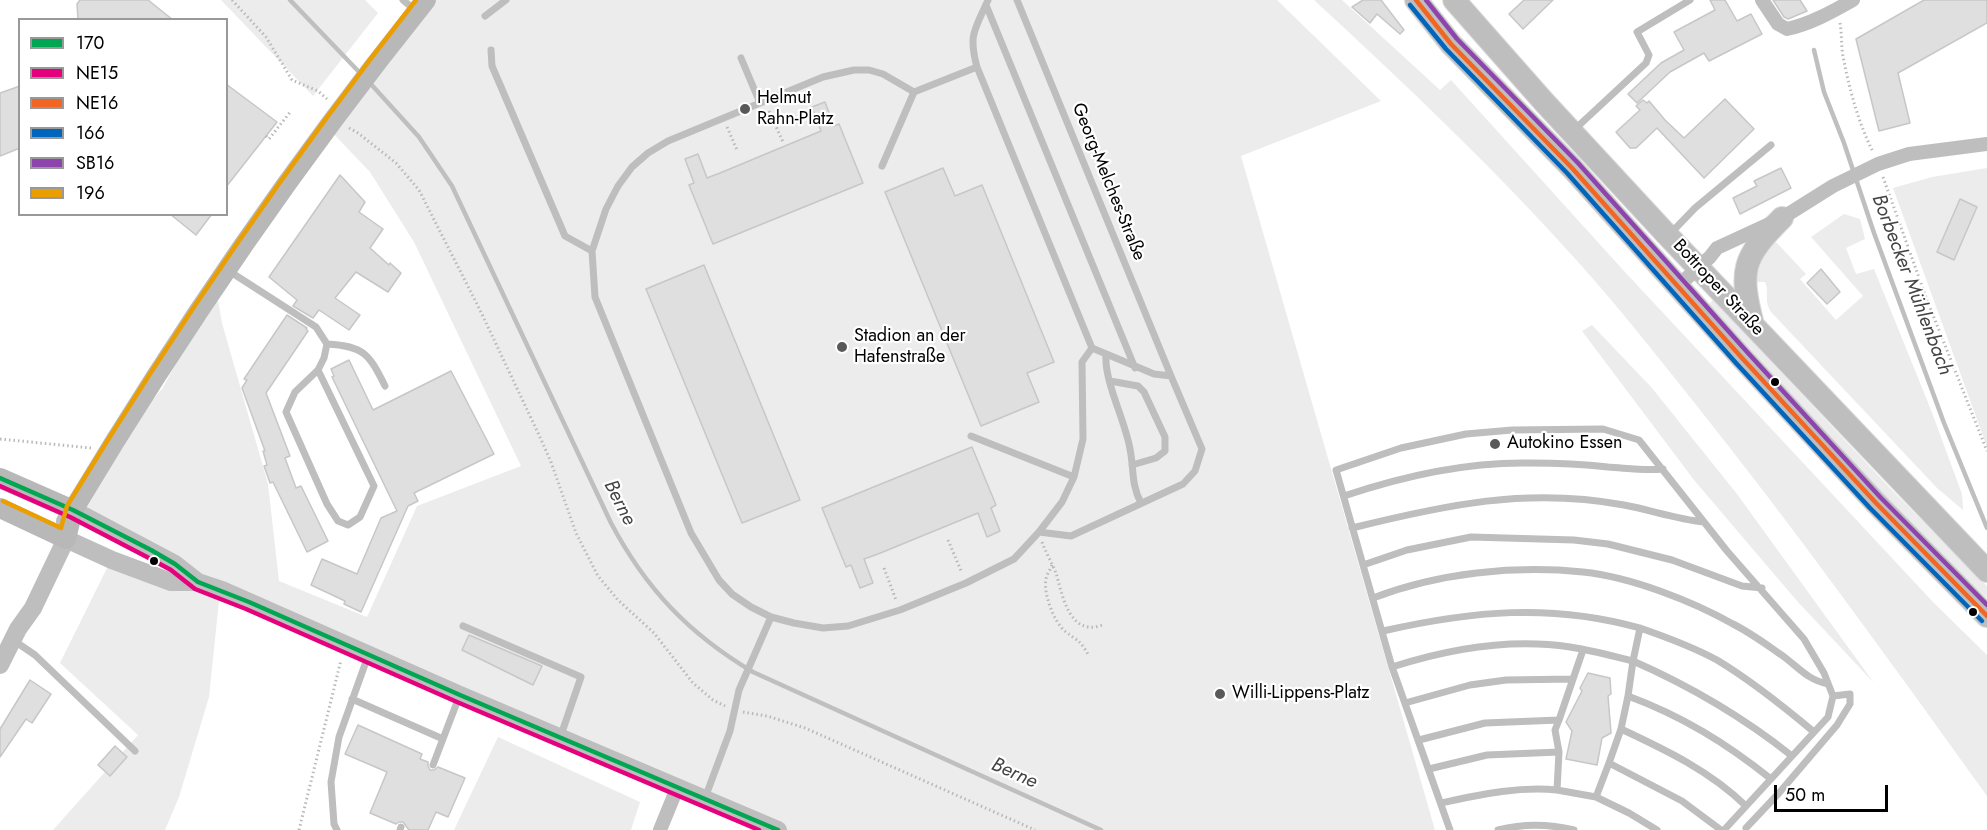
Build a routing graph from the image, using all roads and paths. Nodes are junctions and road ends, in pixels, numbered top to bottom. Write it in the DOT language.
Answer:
graph roads {
  1 [pos="232,0"];
  2 [pos="506,0"];
  3 [pos="1017,0"];
  4 [pos="1416,0"];
  5 [pos="1454,0"];
  6 [pos="1690,0"];
  7 [pos="1762,0"];
  8 [pos="1853,0"];
  9 [pos="987,2"];
  10 [pos="415,4"];
  11 [pos="1830,12"];
  12 [pos="485,16"];
  13 [pos="491,50"];
  14 [pos="741,58"];
  15 [pos="977,67"];
  16 [pos="914,93"];
  17 [pos="760,103"];
  18 [pos="291,111"];
  19 [pos="333,120"];
  20 [pos="774,123"];
  21 [pos="1573,132"];
  22 [pos="266,136"];
  23 [pos="732,140"];
  24 [pos="783,142"];
  25 [pos="1987,144"];
  26 [pos="1771,145"];
  27 [pos="737,150"];
  28 [pos="1878,164"];
  29 [pos="882,166"];
  30 [pos="1782,218"];
  31 [pos="1668,236"];
  32 [pos="592,251"];
  33 [pos="1698,268"];
  34 [pos="227,269"];
  35 [pos="1677,287"];
  36 [pos="1754,326"];
  37 [pos="327,344"];
  38 [pos="1092,348"];
  39 [pos="1106,355"];
  40 [pos="1135,368"];
  41 [pos="318,370"];
  42 [pos="1171,376"];
  43 [pos="1110,381"];
  44 [pos="386,386"];
  45 [pos="971,436"];
  46 [pos="0,438"];
  47 [pos="110,451"];
  48 [pos="1987,451"];
  49 [pos="1132,465"];
  50 [pos="1663,469"];
  51 [pos="1074,477"];
  52 [pos="0,478"];
  53 [pos="1344,496"];
  54 [pos="1142,503"];
  55 [pos="0,508"];
  56 [pos="73,510"];
  57 [pos="1704,522"];
  58 [pos="1352,528"];
  59 [pos="1039,532"];
  60 [pos="61,536"];
  61 [pos="948,540"];
  62 [pos="1052,565"];
  63 [pos="1363,565"];
  64 [pos="884,568"];
  65 [pos="1987,571"];
  66 [pos="198,582"];
  67 [pos="966,583"];
  68 [pos="1762,588"];
  69 [pos="1373,598"];
  70 [pos="900,610"];
  71 [pos="1987,616"];
  72 [pos="771,617"];
  73 [pos="1103,625"];
  74 [pos="463,626"];
  75 [pos="1640,628"];
  76 [pos="1383,631"];
  77 [pos="15,634"];
  78 [pos="346,645"];
  79 [pos="1583,650"];
  80 [pos="368,656"];
  81 [pos="1089,656"];
  82 [pos="1633,661"];
  83 [pos="0,665"];
  84 [pos="1392,667"];
  85 [pos="1573,679"];
  86 [pos="1828,684"];
  87 [pos="460,695"];
  88 [pos="1628,696"];
  89 [pos="1833,696"];
  90 [pos="352,699"];
  91 [pos="1405,703"];
  92 [pos="734,710"];
  93 [pos="1559,720"];
  94 [pos="1621,729"];
  95 [pos="1814,732"];
  96 [pos="560,738"];
  97 [pos="443,739"];
  98 [pos="1419,740"];
  99 [pos="135,751"];
  100 [pos="1559,752"];
  101 [pos="1792,756"];
  102 [pos="1610,763"];
  103 [pos="433,765"];
  104 [pos="1429,769"];
  105 [pos="1771,779"];
  106 [pos="678,786"];
  107 [pos="1557,790"];
  108 [pos="1596,797"];
  109 [pos="705,798"];
  110 [pos="1441,803"];
  111 [pos="1746,806"];
  112 [pos="336,828"];
  113 [pos="1746,828"];
  114 [pos="299,830"];
  115 [pos="660,830"];
  116 [pos="777,830"];
  117 [pos="1035,830"];
  118 [pos="1450,830"];
  119 [pos="1498,830"];
  120 [pos="1574,830"];
  121 [pos="1657,830"];
  122 [pos="1722,830"];
  1 -- 19 [label="path"];
  2 -- 12 [label="lane"];
  3 -- 42 [label="lane, Georg-Melches-Straße"];
  4 -- 35 [label="main road, Bottroper Straße"];
  5 -- 21 [label="main road, Bottroper Straße"];
  6 -- 21 [label="lane"];
  7 -- 11 [label="street"];
  8 -- 11 [label="street"];
  9 -- 15 [label="lane"];
  9 -- 40 [label="lane"];
  10 -- 19 [label="main road"];
  11 -- 28 [label="path"];
  13 -- 32 [label="lane"];
  14 -- 17 [label="lane"];
  15 -- 16 [label="lane"];
  15 -- 38 [label="lane"];
  16 -- 17 [label="lane"];
  16 -- 29 [label="lane"];
  17 -- 32 [label="lane"];
  18 -- 22 [label="path"];
  19 -- 34 [label="main road"];
  19 -- 92 [label="path"];
  20 -- 24 [label="path"];
  21 -- 31 [label="main road, Bottroper Straße"];
  23 -- 27 [label="path"];
  25 -- 28 [label="street"];
  26 -- 31 [label="lane"];
  28 -- 30 [label="street"];
  28 -- 48 [label="path"];
  30 -- 33 [label="street"];
  30 -- 36 [label="main road"];
  31 -- 33 [label="main road, Bottroper Straße"];
  32 -- 72 [label="lane"];
  33 -- 35 [label="street"];
  33 -- 36 [label="main road, Bottroper Straße"];
  34 -- 37 [label="lane"];
  34 -- 47 [label="main road"];
  35 -- 71 [label="main road, Bottroper Straße"];
  36 -- 65 [label="main road, Bottroper Straße"];
  37 -- 41 [label="lane"];
  37 -- 44 [label="lane"];
  38 -- 39 [label="lane"];
  38 -- 51 [label="lane"];
  39 -- 40 [label="lane"];
  39 -- 43 [label="lane"];
  40 -- 42 [label="lane"];
  41 -- 41 [label="lane"];
  42 -- 54 [label="lane, Georg-Melches-Straße"];
  43 -- 49 [label="lane"];
  43 -- 49 [label="lane"];
  45 -- 51 [label="lane"];
  46 -- 47 [label="path"];
  47 -- 56 [label="main road"];
  49 -- 54 [label="lane"];
  50 -- 53 [label="lane"];
  50 -- 53 [label="lane"];
  50 -- 57 [label="lane"];
  51 -- 59 [label="lane"];
  52 -- 56 [label="main road"];
  53 -- 58 [label="lane"];
  54 -- 59 [label="lane, Georg-Melches-Straße"];
  55 -- 60 [label="main road"];
  56 -- 60 [label="main road"];
  56 -- 66 [label="street"];
  57 -- 58 [label="lane"];
  57 -- 68 [label="lane"];
  58 -- 63 [label="lane"];
  59 -- 62 [label="path"];
  59 -- 67 [label="lane"];
  60 -- 66 [label="street"];
  60 -- 77 [label="street"];
  61 -- 67 [label="path"];
  62 -- 73 [label="path"];
  62 -- 81 [label="path"];
  63 -- 68 [label="lane"];
  63 -- 69 [label="lane"];
  64 -- 70 [label="path"];
  66 -- 78 [label="street"];
  67 -- 70 [label="lane"];
  68 -- 86 [label="lane"];
  69 -- 76 [label="lane"];
  69 -- 86 [label="lane"];
  70 -- 72 [label="lane"];
  72 -- 92 [label="lane"];
  74 -- 96 [label="lane"];
  75 -- 76 [label="lane"];
  75 -- 82 [label="lane"];
  75 -- 95 [label="lane"];
  76 -- 84 [label="lane"];
  77 -- 83 [label="street"];
  77 -- 99 [label="lane"];
  78 -- 80 [label="street"];
  78 -- 114 [label="path"];
  79 -- 82 [label="lane"];
  79 -- 84 [label="lane"];
  79 -- 85 [label="lane"];
  80 -- 87 [label="street"];
  80 -- 90 [label="lane"];
  82 -- 88 [label="lane"];
  82 -- 101 [label="lane"];
  84 -- 91 [label="lane"];
  85 -- 91 [label="lane"];
  85 -- 93 [label="lane"];
  86 -- 89 [label="lane"];
  87 -- 96 [label="street"];
  87 -- 97 [label="lane"];
  88 -- 94 [label="lane"];
  88 -- 105 [label="lane"];
  89 -- 95 [label="lane"];
  89 -- 113 [label="lane"];
  90 -- 97 [label="lane"];
  90 -- 112 [label="lane"];
  91 -- 98 [label="lane"];
  92 -- 109 [label="lane"];
  92 -- 117 [label="path"];
  93 -- 98 [label="lane"];
  93 -- 100 [label="lane"];
  94 -- 102 [label="lane"];
  94 -- 111 [label="lane"];
  95 -- 101 [label="lane"];
  96 -- 106 [label="street"];
  97 -- 103 [label="lane"];
  98 -- 104 [label="lane"];
  100 -- 104 [label="lane"];
  100 -- 107 [label="lane"];
  101 -- 105 [label="lane"];
  102 -- 108 [label="lane"];
  102 -- 122 [label="lane"];
  104 -- 110 [label="lane"];
  105 -- 111 [label="lane"];
  106 -- 109 [label="street"];
  106 -- 115 [label="street"];
  107 -- 108 [label="lane"];
  107 -- 110 [label="lane"];
  108 -- 121 [label="lane"];
  109 -- 116 [label="street"];
  110 -- 118 [label="lane"];
  111 -- 122 [label="lane"];
  119 -- 120 [label="lane"];
}
